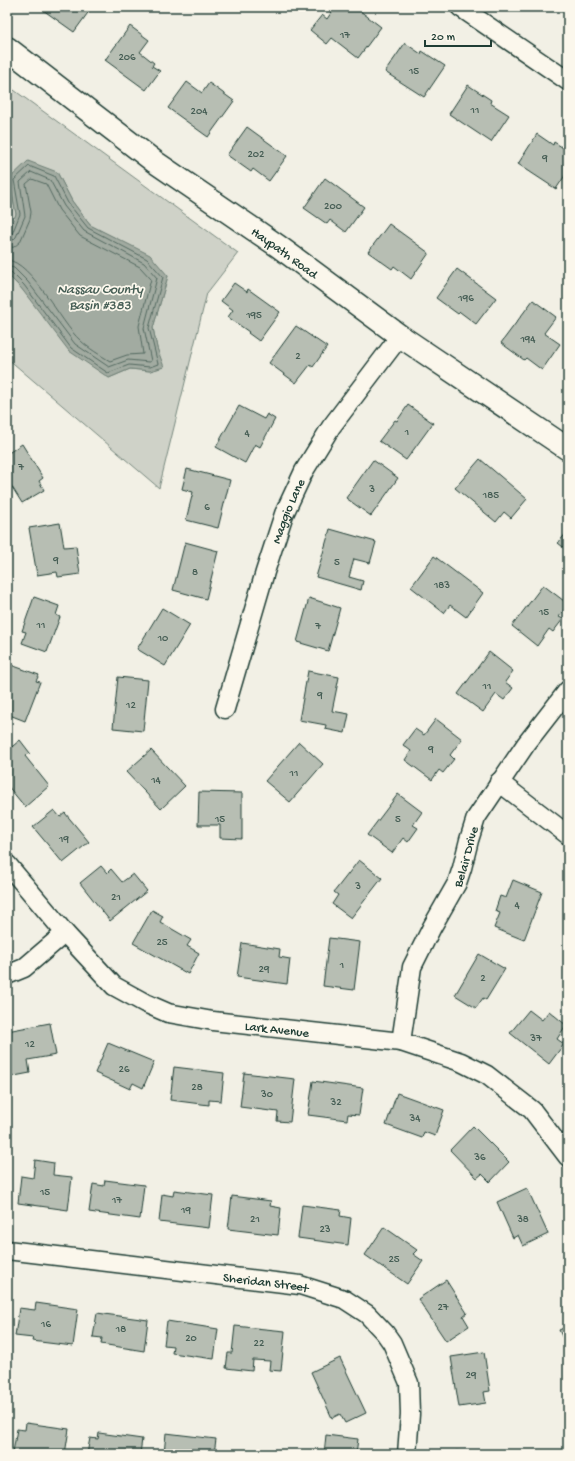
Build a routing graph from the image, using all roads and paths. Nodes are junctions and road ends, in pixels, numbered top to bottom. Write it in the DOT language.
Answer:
graph roads {
  1 [pos="460,7"];
  2 [pos="7,48"];
  3 [pos="567,79"];
  4 [pos="400,336"];
  5 [pos="568,449"];
  6 [pos="568,690"];
  7 [pos="225,709"];
  8 [pos="499,782"];
  9 [pos="568,835"];
  10 [pos="7,864"];
  11 [pos="65,933"];
  12 [pos="7,975"];
  13 [pos="401,1042"];
  14 [pos="567,1154"];
  15 [pos="7,1250"];
  16 [pos="407,1454"];
  1 -- 3 [label="street"];
  2 -- 4 [label="street, Haypath Road"];
  4 -- 5 [label="street, Haypath Road"];
  4 -- 7 [label="street, Maggio Lane"];
  6 -- 8 [label="street, Belair Drive"];
  8 -- 9 [label="street"];
  8 -- 13 [label="street, Belair Drive"];
  10 -- 11 [label="street, Lark Avenue"];
  11 -- 12 [label="street"];
  11 -- 13 [label="street, Lark Avenue"];
  13 -- 14 [label="street, Lark Avenue"];
  15 -- 16 [label="street, Sheridan Street"];
}
